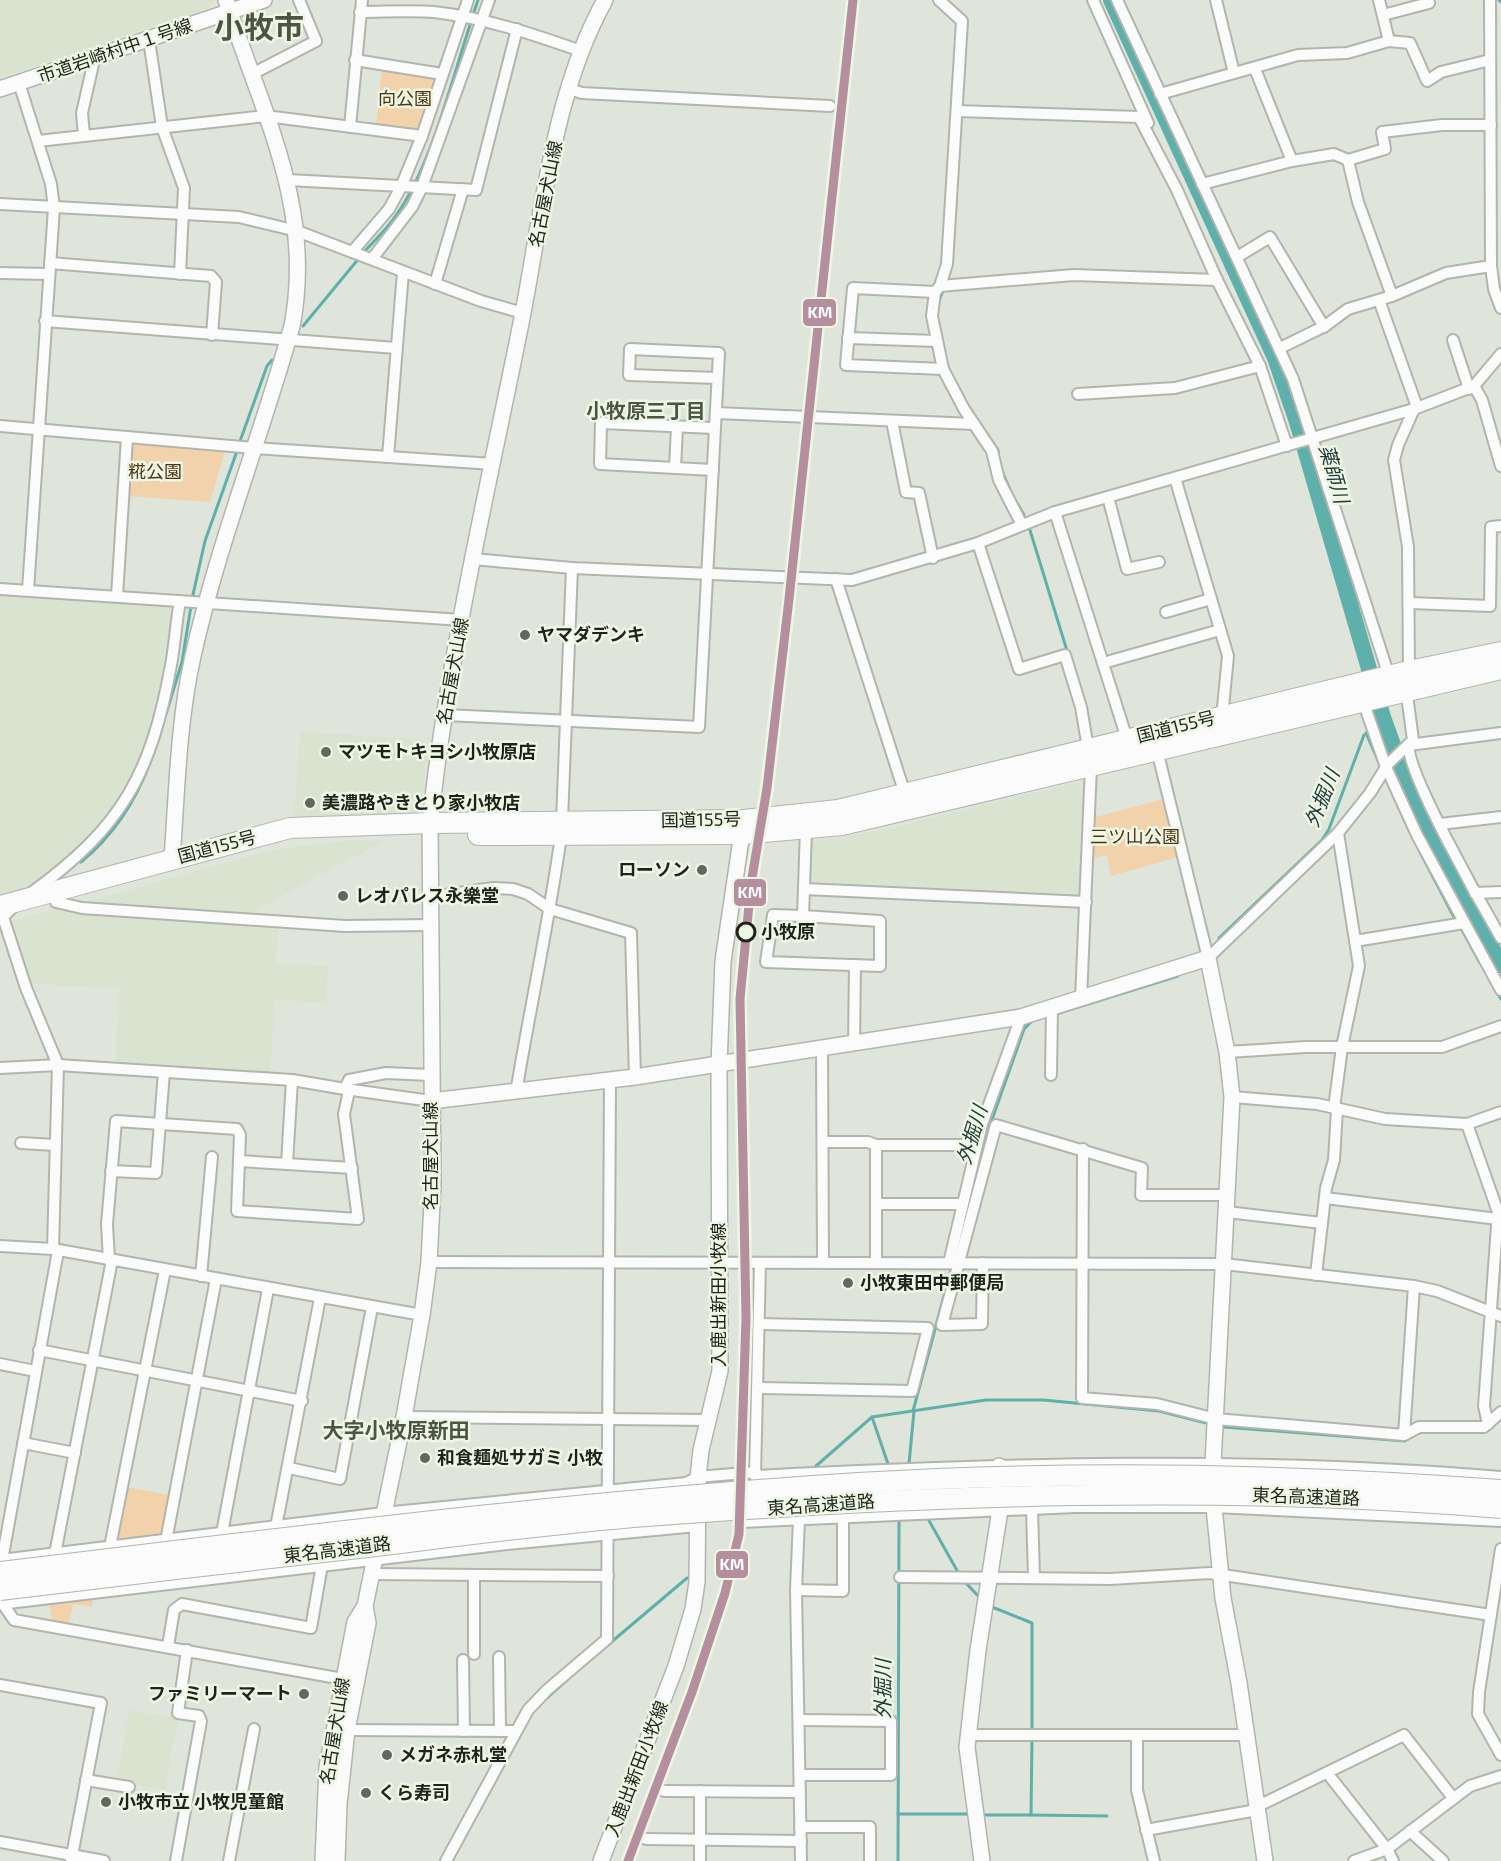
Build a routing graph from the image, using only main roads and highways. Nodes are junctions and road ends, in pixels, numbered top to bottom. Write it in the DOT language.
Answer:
graph roads {
  1 [pos="1501,652"];
  2 [pos="1501,669"];
  3 [pos="1407,680"];
  4 [pos="1090,757"];
  5 [pos="743,827"];
  6 [pos="430,829"];
  7 [pos="1,914"];
  8 [pos="1501,1490"];
  9 [pos="1501,1508"];
  10 [pos="0,1572"];
  11 [pos="1,1599"];
  1 -- 3 [label="highway, 国道155号"];
  2 -- 3 [label="highway, 国道155号"];
  3 -- 4 [label="highway, 国道155号"];
  3 -- 4 [label="highway, 国道155号"];
  4 -- 5 [label="highway, 国道155号"];
  4 -- 5 [label="highway, 国道155号"];
  5 -- 6 [label="highway, 国道155号"];
  6 -- 7 [label="highway, 国道155号"];
  6 -- 7 [label="highway, 国道155号"];
  8 -- 10 [label="highway, 東名高速道路, bridge"];
  9 -- 11 [label="highway, 東名高速道路, bridge"];
}
